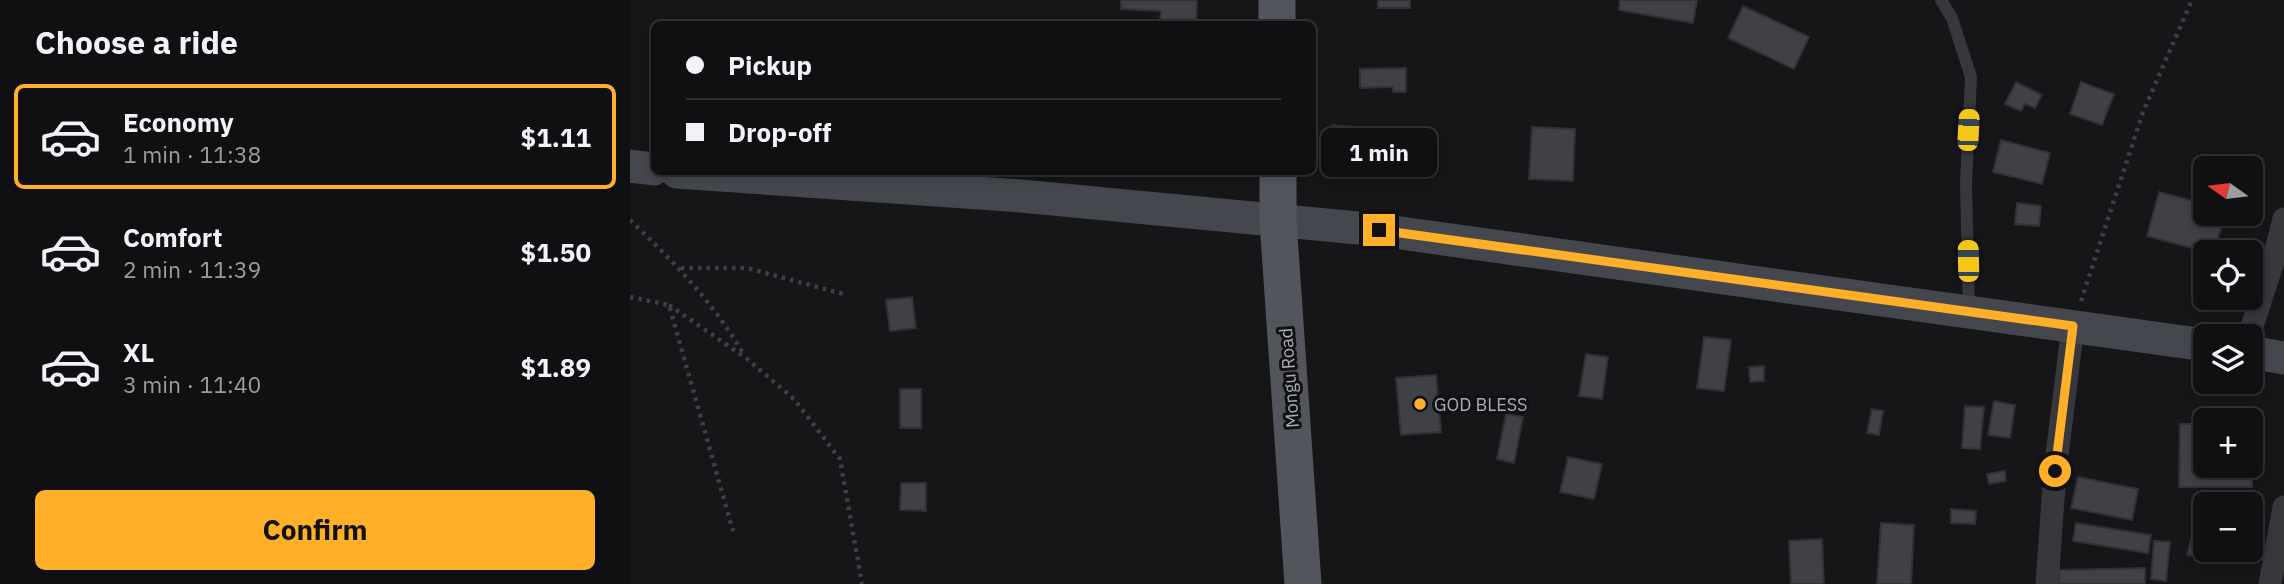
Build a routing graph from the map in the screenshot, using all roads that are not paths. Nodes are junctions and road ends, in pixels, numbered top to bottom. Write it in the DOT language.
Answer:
graph roads {
  1 [pos="1277,0"];
  2 [pos="1941,0"];
  3 [pos="1277,21"];
  4 [pos="630,166"];
  5 [pos="651,169"];
  6 [pos="720,175"];
  7 [pos="1278,175"];
  8 [pos="2284,219"];
  9 [pos="1278,221"];
  10 [pos="1969,312"];
  11 [pos="2253,324"];
  12 [pos="2073,326"];
  13 [pos="2193,343"];
  14 [pos="2263,354"];
  15 [pos="2284,358"];
  16 [pos="2284,507"];
  17 [pos="1303,584"];
  18 [pos="2047,584"];
  19 [pos="2270,584"];
  1 -- 3 [label="main road"];
  2 -- 10 [label="lane"];
  4 -- 5 [label="main road"];
  6 -- 9 [label="main road"];
  7 -- 9 [label="main road, Mongu Road"];
  8 -- 11 [label="street"];
  9 -- 10 [label="main road"];
  9 -- 17 [label="main road, Mongu Road"];
  10 -- 12 [label="main road"];
  12 -- 13 [label="main road"];
  12 -- 18 [label="street"];
  14 -- 15 [label="main road"];
  16 -- 19 [label="street"];
}
